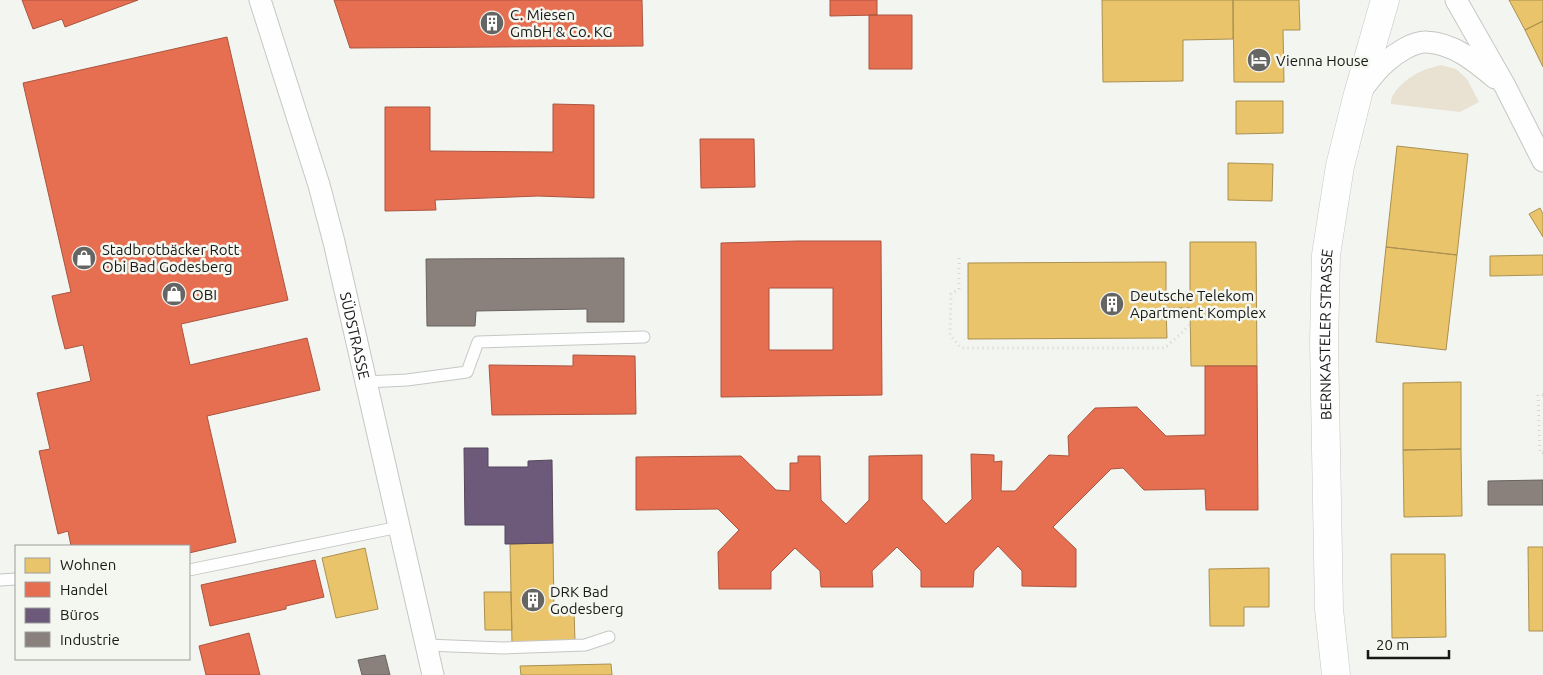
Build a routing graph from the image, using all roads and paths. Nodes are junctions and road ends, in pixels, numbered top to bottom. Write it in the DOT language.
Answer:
graph roads {
  1 [pos="260,0"];
  2 [pos="1386,0"];
  3 [pos="1456,0"];
  4 [pos="1505,86"];
  5 [pos="1358,94"];
  6 [pos="1540,148"];
  7 [pos="959,258"];
  8 [pos="1190,325"];
  9 [pos="644,337"];
  10 [pos="365,382"];
  11 [pos="1543,395"];
  12 [pos="1543,453"];
  13 [pos="399,527"];
  14 [pos="190,570"];
  15 [pos="15,579"];
  16 [pos="0,580"];
  17 [pos="609,637"];
  18 [pos="426,645"];
  19 [pos="433,675"];
  20 [pos="1336,675"];
  1 -- 10 [label="street, SÜDSTRASSE"];
  2 -- 5 [label="street, BERNKASTELER STRASSE"];
  3 -- 4 [label="street"];
  4 -- 5 [label="street"];
  4 -- 6 [label="street"];
  5 -- 20 [label="street, BERNKASTELER STRASSE"];
  7 -- 8 [label="path"];
  9 -- 10 [label="lane"];
  10 -- 13 [label="street, SÜDSTRASSE"];
  11 -- 12 [label="path"];
  13 -- 14 [label="lane"];
  13 -- 18 [label="street, SÜDSTRASSE"];
  15 -- 16 [label="lane"];
  17 -- 18 [label="lane"];
  18 -- 19 [label="street, SÜDSTRASSE"];
}
